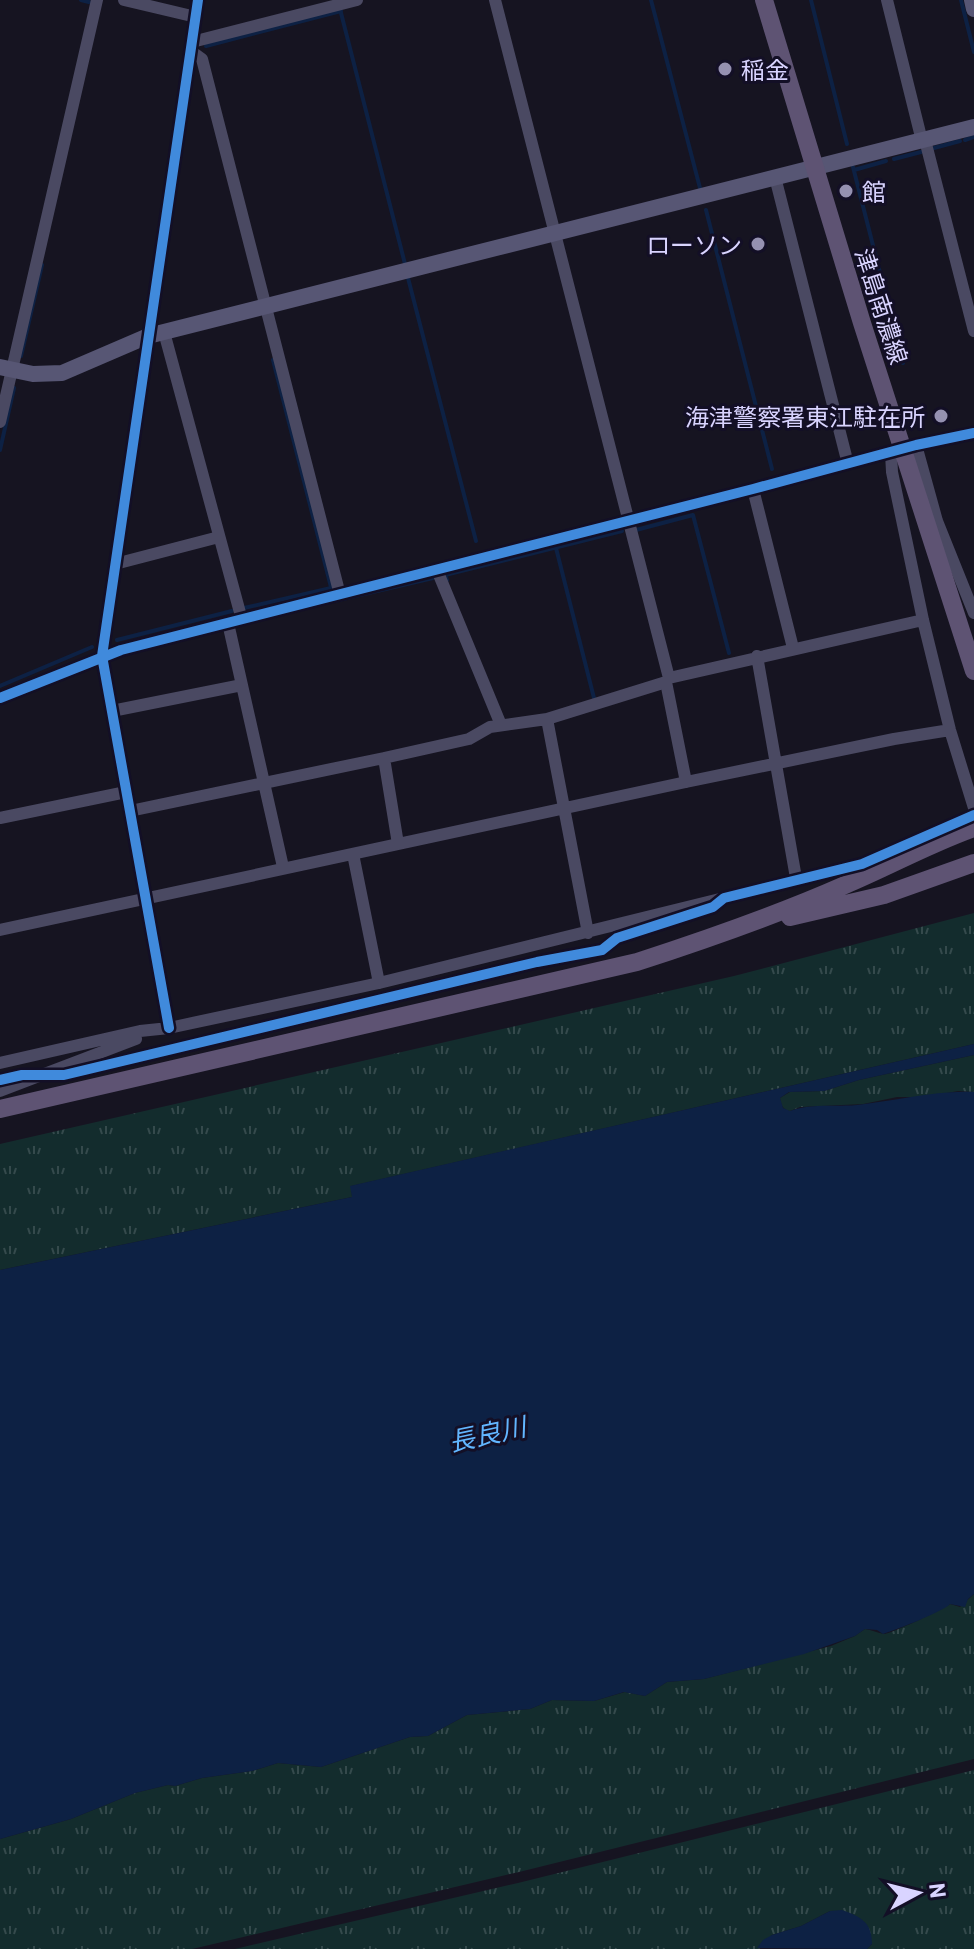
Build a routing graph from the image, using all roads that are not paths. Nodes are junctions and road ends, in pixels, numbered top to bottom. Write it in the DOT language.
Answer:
graph roads {
  1 [pos="97,0"];
  2 [pos="124,0"];
  3 [pos="198,0"];
  4 [pos="357,0"];
  5 [pos="495,0"];
  6 [pos="764,0"];
  7 [pos="887,0"];
  8 [pos="972,0"];
  9 [pos="974,9"];
  10 [pos="196,17"];
  11 [pos="191,46"];
  12 [pos="974,127"];
  13 [pos="924,141"];
  14 [pos="814,167"];
  15 [pos="775,177"];
  16 [pos="554,233"];
  17 [pos="268,306"];
  18 [pos="974,331"];
  19 [pos="156,334"];
  20 [pos="6,369"];
  21 [pos="0,422"];
  22 [pos="974,433"];
  23 [pos="904,449"];
  24 [pos="848,464"];
  25 [pos="753,489"];
  26 [pos="627,522"];
  27 [pos="219,537"];
  28 [pos="115,564"];
  29 [pos="437,570"];
  30 [pos="340,595"];
  31 [pos="973,608"];
  32 [pos="242,620"];
  33 [pos="923,620"];
  34 [pos="228,623"];
  35 [pos="793,648"];
  36 [pos="102,656"];
  37 [pos="757,656"];
  38 [pos="974,671"];
  39 [pos="667,680"];
  40 [pos="242,685"];
  41 [pos="0,698"];
  42 [pos="112,711"];
  43 [pos="547,719"];
  44 [pos="501,725"];
  45 [pos="950,730"];
  46 [pos="384,758"];
  47 [pos="776,764"];
  48 [pos="686,782"];
  49 [pos="265,783"];
  50 [pos="126,792"];
  51 [pos="565,808"];
  52 [pos="974,808"];
  53 [pos="130,811"];
  54 [pos="974,815"];
  55 [pos="0,818"];
  56 [pos="974,828"];
  57 [pos="398,844"];
  58 [pos="353,854"];
  59 [pos="974,863"];
  60 [pos="283,867"];
  61 [pos="796,878"];
  62 [pos="146,898"];
  63 [pos="741,928"];
  64 [pos="0,930"];
  65 [pos="588,933"];
  66 [pos="379,983"];
  67 [pos="169,1028"];
  68 [pos="0,1063"];
  69 [pos="0,1091"];
  70 [pos="0,1109"];
  1 -- 20 [label="street"];
  2 -- 10 [label="street"];
  3 -- 10 [label="street"];
  4 -- 11 [label="street"];
  5 -- 16 [label="street"];
  6 -- 14 [label="main road, 津島南濃線"];
  7 -- 13 [label="street"];
  8 -- 9 [label="street"];
  10 -- 11 [label="street"];
  11 -- 17 [label="street"];
  11 -- 19 [label="street"];
  12 -- 13 [label="street"];
  13 -- 14 [label="street"];
  13 -- 18 [label="street"];
  14 -- 15 [label="street"];
  14 -- 23 [label="main road, 津島南濃線"];
  15 -- 16 [label="street"];
  15 -- 24 [label="street"];
  16 -- 17 [label="street"];
  16 -- 26 [label="street"];
  17 -- 19 [label="street"];
  17 -- 30 [label="street"];
  19 -- 20 [label="street"];
  19 -- 27 [label="street"];
  19 -- 28 [label="street"];
  20 -- 21 [label="street"];
  22 -- 23 [label="street"];
  23 -- 24 [label="street"];
  23 -- 31 [label="street"];
  23 -- 33 [label="street"];
  23 -- 38 [label="main road, 津島南濃線"];
  24 -- 25 [label="street"];
  25 -- 26 [label="street"];
  25 -- 35 [label="street"];
  26 -- 29 [label="street"];
  26 -- 39 [label="street"];
  27 -- 28 [label="street"];
  27 -- 32 [label="street"];
  28 -- 36 [label="street"];
  29 -- 30 [label="street"];
  29 -- 44 [label="street"];
  30 -- 32 [label="street"];
  32 -- 34 [label="street"];
  33 -- 35 [label="street"];
  33 -- 45 [label="street"];
  34 -- 36 [label="street"];
  34 -- 40 [label="street"];
  35 -- 37 [label="street"];
  36 -- 41 [label="street"];
  36 -- 42 [label="street"];
  37 -- 39 [label="street"];
  37 -- 47 [label="street"];
  39 -- 43 [label="street"];
  39 -- 48 [label="street"];
  40 -- 42 [label="street"];
  40 -- 49 [label="street"];
  42 -- 50 [label="street"];
  43 -- 44 [label="street"];
  43 -- 51 [label="street"];
  44 -- 46 [label="street"];
  45 -- 47 [label="street"];
  45 -- 52 [label="street"];
  46 -- 49 [label="street"];
  46 -- 57 [label="street"];
  47 -- 48 [label="street"];
  47 -- 61 [label="street"];
  48 -- 51 [label="street"];
  49 -- 53 [label="street"];
  49 -- 60 [label="street"];
  50 -- 53 [label="street"];
  50 -- 55 [label="street"];
  51 -- 57 [label="street"];
  51 -- 65 [label="street"];
  53 -- 62 [label="street"];
  54 -- 61 [label="street"];
  56 -- 63 [label="main road"];
  57 -- 58 [label="street"];
  58 -- 60 [label="street"];
  58 -- 66 [label="street"];
  59 -- 63 [label="main road"];
  60 -- 62 [label="street"];
  61 -- 65 [label="street"];
  62 -- 64 [label="street"];
  62 -- 67 [label="street"];
  63 -- 70 [label="main road"];
  65 -- 66 [label="street"];
  66 -- 67 [label="street"];
  67 -- 68 [label="street"];
  67 -- 69 [label="street"];
}
